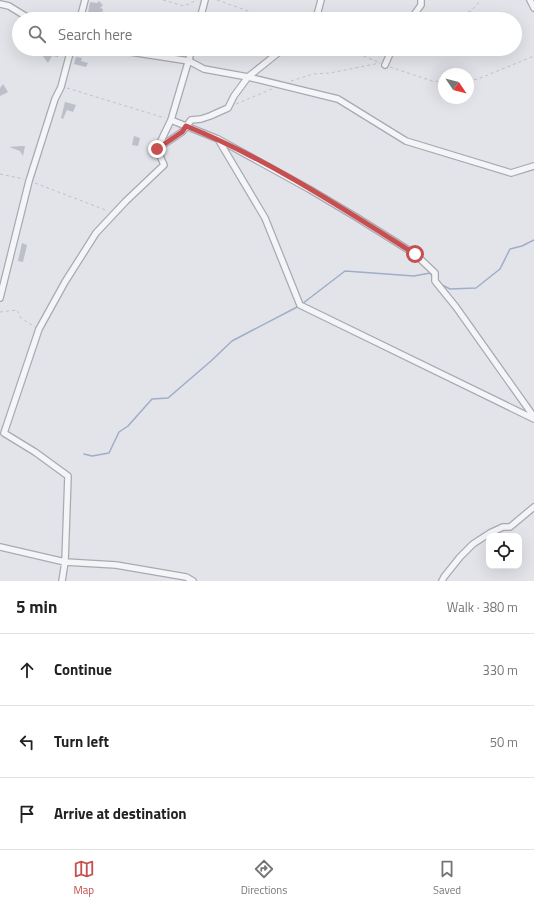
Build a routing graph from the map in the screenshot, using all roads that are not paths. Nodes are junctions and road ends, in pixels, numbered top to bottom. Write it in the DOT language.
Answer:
graph roads {
  1 [pos="85,0"];
  2 [pos="205,0"];
  3 [pos="321,0"];
  4 [pos="421,0"];
  5 [pos="530,0"];
  6 [pos="0,4"];
  7 [pos="534,8"];
  8 [pos="18,12"];
  9 [pos="82,12"];
  10 [pos="202,12"];
  11 [pos="318,12"];
  12 [pos="416,12"];
  13 [pos="69,56"];
  14 [pos="156,56"];
  15 [pos="190,56"];
  16 [pos="274,56"];
  17 [pos="389,56"];
  18 [pos="189,61"];
  19 [pos="386,62"];
  20 [pos="248,77"];
  21 [pos="171,120"];
  22 [pos="186,126"];
  23 [pos="218,139"];
  24 [pos="157,149"];
  25 [pos="534,166"];
  26 [pos="0,298"];
  27 [pos="534,418"];
  28 [pos="534,507"];
  29 [pos="0,547"];
  30 [pos="65,562"];
  31 [pos="62,581"];
  32 [pos="193,581"];
  33 [pos="442,581"];
  1 -- 9 [label="street"];
  2 -- 10 [label="street"];
  3 -- 11 [label="street"];
  4 -- 12 [label="street"];
  5 -- 7 [label="street"];
  6 -- 8 [label="street"];
  13 -- 26 [label="street"];
  14 -- 18 [label="street"];
  15 -- 18 [label="street"];
  16 -- 20 [label="street"];
  17 -- 19 [label="street"];
  18 -- 20 [label="street"];
  18 -- 21 [label="street"];
  20 -- 22 [label="street"];
  20 -- 25 [label="street"];
  21 -- 22 [label="street"];
  21 -- 24 [label="street"];
  22 -- 23 [label="street"];
  22 -- 24 [label="street"];
  23 -- 27 [label="street"];
  23 -- 27 [label="street"];
  24 -- 30 [label="street"];
  28 -- 33 [label="street"];
  29 -- 30 [label="street"];
  30 -- 31 [label="street"];
  30 -- 32 [label="street"];
}
